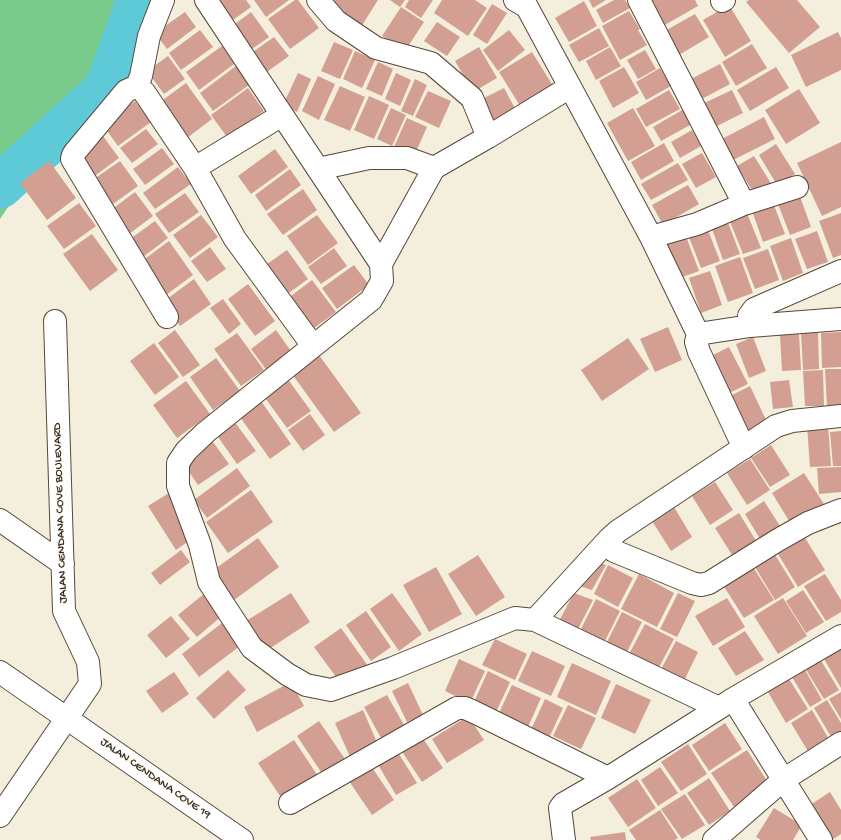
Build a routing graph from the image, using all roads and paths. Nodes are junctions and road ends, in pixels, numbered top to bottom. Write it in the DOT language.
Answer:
graph roads {
  1 [pos="163,0"];
  2 [pos="206,0"];
  3 [pos="318,0"];
  4 [pos="639,0"];
  5 [pos="527,2"];
  6 [pos="137,86"];
  7 [pos="570,86"];
  8 [pos="282,115"];
  9 [pos="488,137"];
  10 [pos="195,168"];
  11 [pos="434,168"];
  12 [pos="318,169"];
  13 [pos="797,187"];
  14 [pos="744,204"];
  15 [pos="651,237"];
  16 [pos="381,264"];
  17 [pos="841,271"];
  18 [pos="167,317"];
  19 [pos="841,319"];
  20 [pos="55,321"];
  21 [pos="750,326"];
  22 [pos="698,334"];
  23 [pos="313,346"];
  24 [pos="841,416"];
  25 [pos="744,448"];
  26 [pos="841,510"];
  27 [pos="0,520"];
  28 [pos="609,539"];
  29 [pos="63,564"];
  30 [pos="535,620"];
  31 [pos="841,636"];
  32 [pos="0,672"];
  33 [pos="726,704"];
  34 [pos="67,718"];
  35 [pos="841,744"];
  36 [pos="608,778"];
  37 [pos="783,780"];
  38 [pos="290,803"];
  39 [pos="0,816"];
  40 [pos="242,840"];
  41 [pos="564,840"];
  42 [pos="714,840"];
  43 [pos="821,840"];
  1 -- 6 [label="street"];
  2 -- 8 [label="street"];
  3 -- 9 [label="street"];
  4 -- 14 [label="street"];
  5 -- 7 [label="street"];
  6 -- 10 [label="street"];
  6 -- 18 [label="street"];
  7 -- 9 [label="street"];
  7 -- 15 [label="street"];
  8 -- 10 [label="street"];
  8 -- 12 [label="street"];
  9 -- 11 [label="street"];
  10 -- 23 [label="street"];
  11 -- 12 [label="street"];
  11 -- 16 [label="street"];
  12 -- 16 [label="street"];
  13 -- 14 [label="street"];
  14 -- 15 [label="street"];
  15 -- 22 [label="street"];
  16 -- 23 [label="street"];
  17 -- 21 [label="street"];
  19 -- 21 [label="street"];
  20 -- 29 [label="street, JALAN CENDANA COVE BOULEVARD"];
  21 -- 22 [label="street"];
  22 -- 25 [label="street"];
  23 -- 30 [label="street"];
  24 -- 25 [label="street"];
  25 -- 28 [label="street"];
  26 -- 28 [label="street"];
  27 -- 29 [label="street"];
  28 -- 30 [label="street"];
  29 -- 34 [label="street, JALAN CENDANA COVE BOULEVARD"];
  30 -- 33 [label="street"];
  31 -- 33 [label="street"];
  32 -- 34 [label="street, JALAN CENDANA COVE 19"];
  33 -- 36 [label="street"];
  33 -- 37 [label="street"];
  34 -- 39 [label="street, JALAN CENDANA COVE BOULEVARD"];
  34 -- 40 [label="street, JALAN CENDANA COVE 19"];
  35 -- 37 [label="street"];
  36 -- 38 [label="street"];
  36 -- 41 [label="street"];
  37 -- 42 [label="street"];
  37 -- 43 [label="street"];
}
